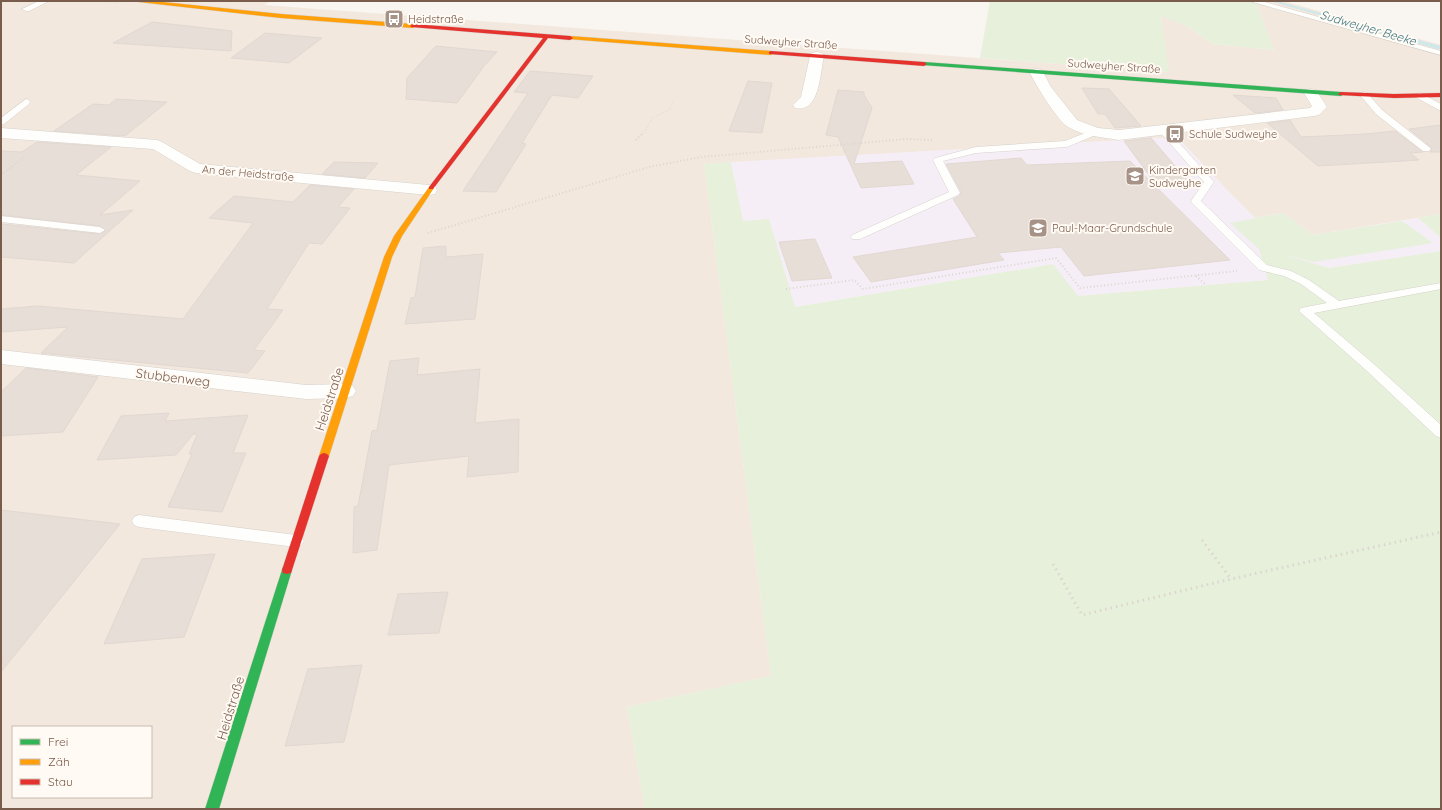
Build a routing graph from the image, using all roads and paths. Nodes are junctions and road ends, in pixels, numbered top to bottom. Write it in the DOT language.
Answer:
graph roads {
  1 [pos="45,1"];
  2 [pos="139,1"];
  3 [pos="1253,1"];
  4 [pos="26,9"];
  5 [pos="547,36"];
  6 [pos="1441,53"];
  7 [pos="817,56"];
  8 [pos="1037,72"];
  9 [pos="1311,93"];
  10 [pos="1364,95"];
  11 [pos="1420,96"];
  12 [pos="1441,96"];
  13 [pos="674,99"];
  14 [pos="26,102"];
  15 [pos="800,105"];
  16 [pos="1441,108"];
  17 [pos="1,122"];
  18 [pos="1162,129"];
  19 [pos="1094,132"];
  20 [pos="1,133"];
  21 [pos="636,140"];
  22 [pos="936,140"];
  23 [pos="1426,149"];
  24 [pos="429,190"];
  25 [pos="1,219"];
  26 [pos="100,230"];
  27 [pos="398,236"];
  28 [pos="856,237"];
  29 [pos="1263,268"];
  30 [pos="1196,275"];
  31 [pos="1206,286"];
  32 [pos="1441,286"];
  33 [pos="786,289"];
  34 [pos="1335,304"];
  35 [pos="1,357"];
  36 [pos="345,391"];
  37 [pos="1441,432"];
  38 [pos="138,521"];
  39 [pos="1441,532"];
  40 [pos="1202,540"];
  41 [pos="296,541"];
  42 [pos="1053,564"];
  43 [pos="1231,579"];
  44 [pos="212,809"];
  1 -- 4 [label="lane"];
  2 -- 5 [label="main road, Sudweyher Straße"];
  3 -- 6 [label="lane"];
  5 -- 7 [label="main road, Sudweyher Straße"];
  5 -- 24 [label="main road, Heidstraße"];
  7 -- 8 [label="main road, Sudweyher Straße"];
  7 -- 15 [label="street"];
  8 -- 9 [label="main road, Sudweyher Straße"];
  8 -- 19 [label="street"];
  9 -- 10 [label="main road, Sudweyher Straße"];
  9 -- 18 [label="street"];
  10 -- 11 [label="main road, Sudweyher Straße"];
  10 -- 23 [label="lane"];
  11 -- 12 [label="main road, Sudweyher Straße"];
  11 -- 16 [label="lane"];
  13 -- 21 [label="path"];
  14 -- 17 [label="lane"];
  18 -- 19 [label="street"];
  18 -- 29 [label="lane"];
  19 -- 28 [label="lane"];
  20 -- 24 [label="street, An der Heidstraße"];
  22 -- 27 [label="path"];
  24 -- 27 [label="main road, Heidstraße"];
  25 -- 26 [label="lane"];
  27 -- 36 [label="main road, Heidstraße"];
  29 -- 30 [label="path"];
  29 -- 34 [label="lane"];
  30 -- 31 [label="path"];
  30 -- 33 [label="path"];
  32 -- 34 [label="lane"];
  34 -- 37 [label="lane"];
  35 -- 36 [label="street, Stubbenweg"];
  36 -- 41 [label="main road, Heidstraße"];
  38 -- 41 [label="lane"];
  39 -- 43 [label="path"];
  40 -- 43 [label="path"];
  41 -- 44 [label="main road, Heidstraße"];
  42 -- 43 [label="path"];
}
